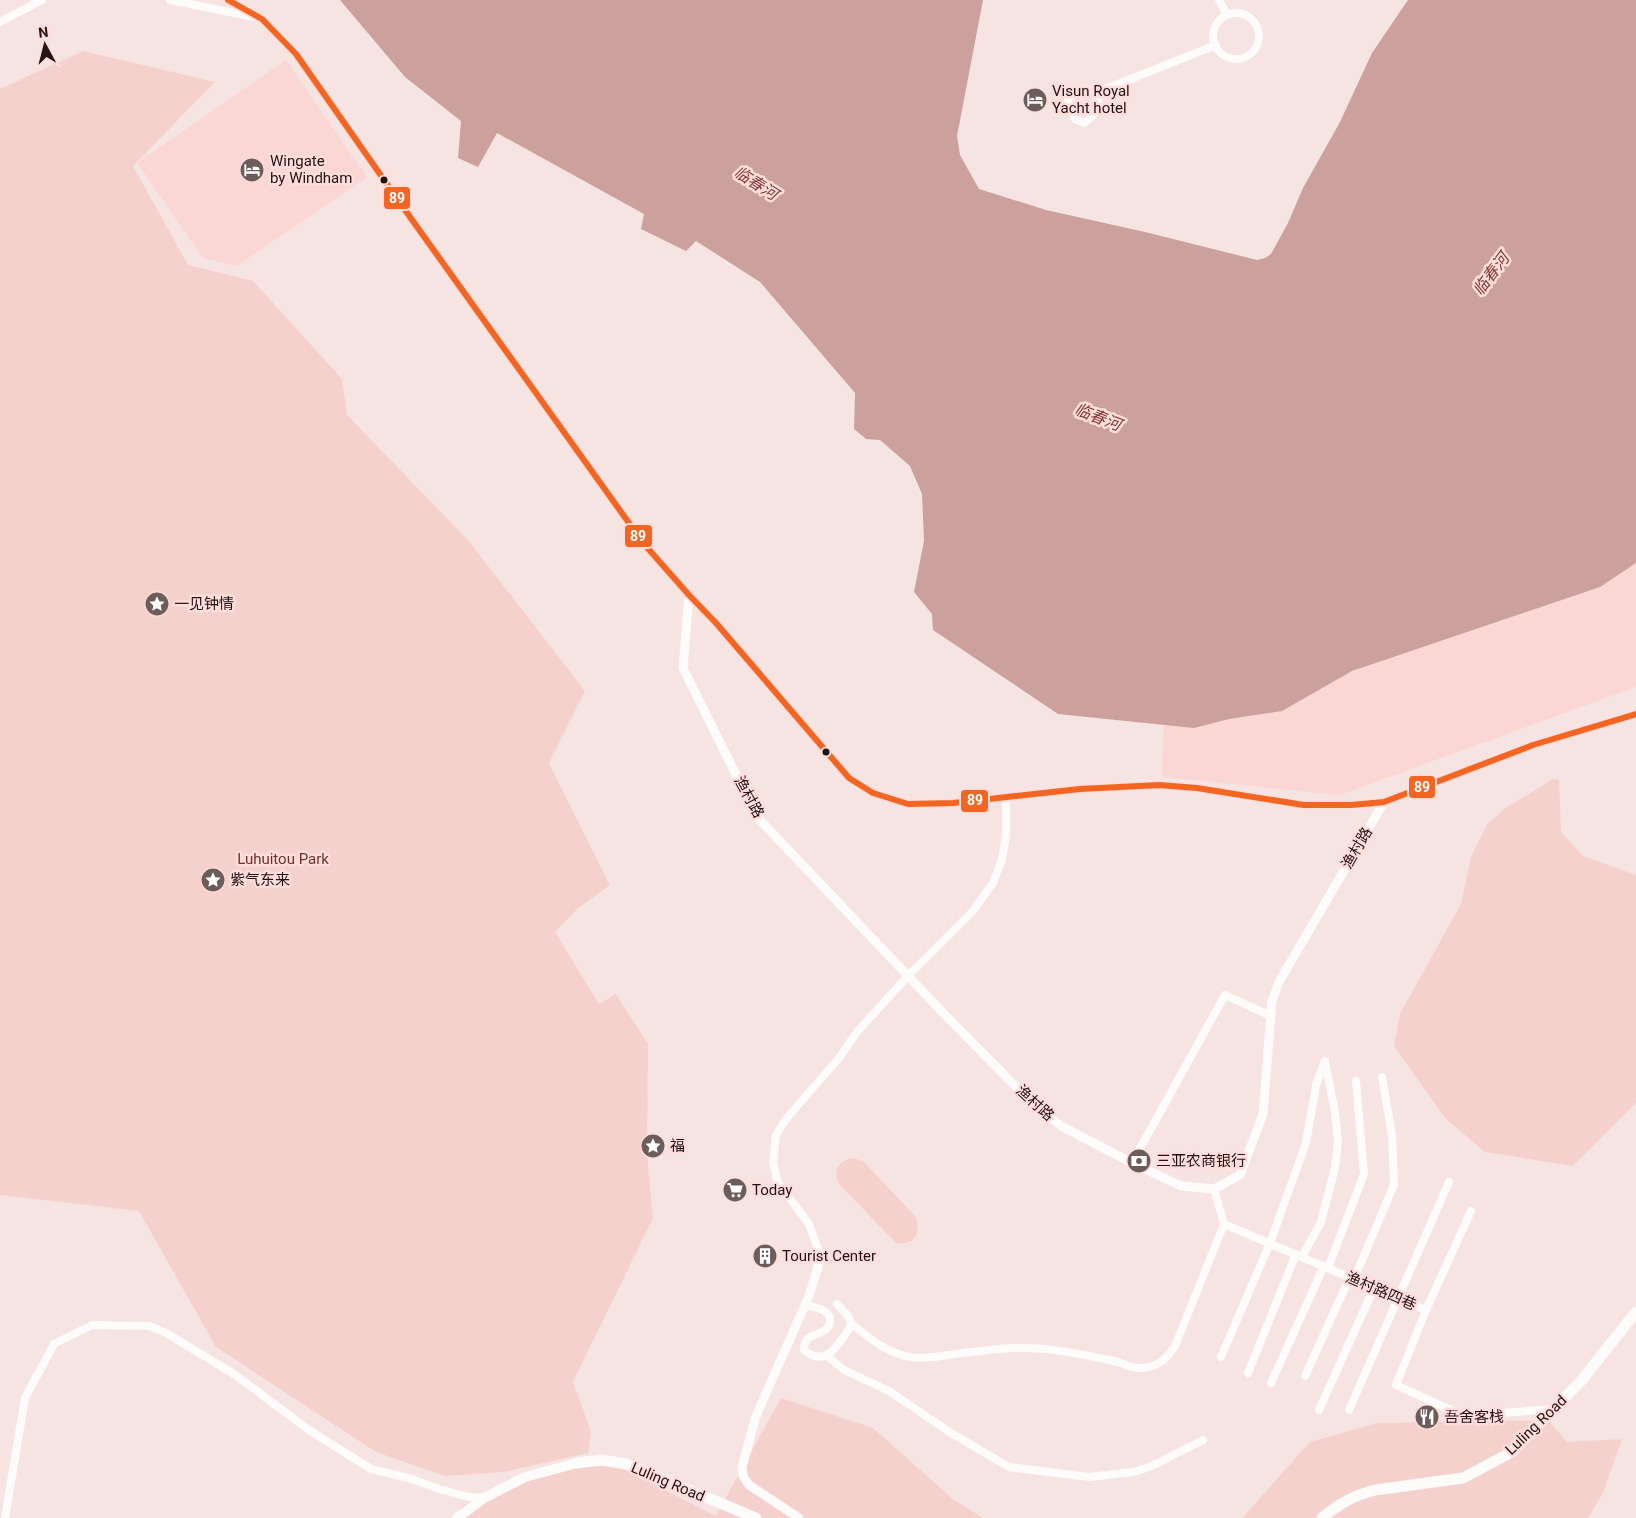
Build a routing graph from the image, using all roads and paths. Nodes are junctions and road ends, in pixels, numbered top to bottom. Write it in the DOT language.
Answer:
graph roads {
  1 [pos="42,0"];
  2 [pos="170,0"];
  3 [pos="228,0"];
  4 [pos="1219,0"];
  5 [pos="1227,14"];
  6 [pos="262,19"];
  7 [pos="0,22"];
  8 [pos="1216,45"];
  9 [pos="1098,92"];
  10 [pos="689,596"];
  11 [pos="1636,714"];
  12 [pos="1006,797"];
  13 [pos="1384,802"];
  14 [pos="908,976"];
  15 [pos="1271,1016"];
  16 [pos="1382,1077"];
  17 [pos="1356,1081"];
  18 [pos="1132,1163"];
  19 [pos="1450,1182"];
  20 [pos="1214,1189"];
  21 [pos="1471,1211"];
  22 [pos="1224,1224"];
  23 [pos="1270,1243"];
  24 [pos="1299,1256"];
  25 [pos="821,1257"];
  26 [pos="1326,1267"];
  27 [pos="1352,1278"];
  28 [pos="1374,1288"];
  29 [pos="1400,1298"];
  30 [pos="837,1304"];
  31 [pos="805,1305"];
  32 [pos="1426,1310"];
  33 [pos="1636,1312"];
  34 [pos="852,1324"];
  35 [pos="826,1355"];
  36 [pos="1221,1357"];
  37 [pos="1248,1373"];
  38 [pos="1305,1376"];
  39 [pos="1271,1383"];
  40 [pos="1556,1409"];
  41 [pos="1319,1410"];
  42 [pos="1349,1410"];
  43 [pos="1203,1440"];
  44 [pos="577,1463"];
  45 [pos="484,1498"];
  46 [pos="5,1518"];
  47 [pos="457,1518"];
  48 [pos="756,1518"];
  49 [pos="799,1518"];
  50 [pos="1322,1518"];
  1 -- 7 [label="street"];
  2 -- 6 [label="street"];
  3 -- 6 [label="main road"];
  4 -- 5 [label="street"];
  5 -- 8 [label="street"];
  5 -- 8 [label="street"];
  6 -- 10 [label="main road"];
  8 -- 9 [label="street"];
  9 -- 9 [label="street"];
  10 -- 12 [label="main road"];
  10 -- 14 [label="street, 渔村路"];
  11 -- 13 [label="main road"];
  12 -- 13 [label="main road"];
  12 -- 14 [label="street"];
  13 -- 15 [label="street, 渔村路"];
  14 -- 18 [label="street, 渔村路"];
  14 -- 25 [label="street"];
  15 -- 18 [label="street"];
  15 -- 20 [label="street, 渔村路"];
  16 -- 27 [label="street"];
  17 -- 26 [label="street"];
  18 -- 20 [label="street, 渔村路"];
  19 -- 29 [label="street"];
  20 -- 22 [label="street"];
  21 -- 32 [label="street"];
  22 -- 23 [label="street, 渔村路四巷"];
  22 -- 34 [label="street"];
  23 -- 24 [label="street, 渔村路四巷"];
  23 -- 24 [label="street"];
  23 -- 36 [label="street"];
  24 -- 26 [label="street, 渔村路四巷"];
  24 -- 37 [label="street"];
  25 -- 31 [label="street"];
  26 -- 27 [label="street, 渔村路四巷"];
  26 -- 39 [label="street"];
  27 -- 28 [label="street, 渔村路四巷"];
  27 -- 38 [label="street"];
  28 -- 29 [label="street, 渔村路四巷"];
  28 -- 41 [label="street"];
  29 -- 32 [label="street, 渔村路四巷"];
  29 -- 42 [label="street"];
  30 -- 34 [label="street"];
  31 -- 35 [label="street"];
  31 -- 49 [label="street"];
  32 -- 40 [label="street, 渔村路四巷"];
  33 -- 40 [label="main road, Luling Road"];
  34 -- 35 [label="street"];
  35 -- 43 [label="street"];
  40 -- 50 [label="main road, Luling Road"];
  44 -- 45 [label="main road"];
  44 -- 48 [label="main road, Luling Road"];
  45 -- 46 [label="street"];
  45 -- 47 [label="main road"];
}
